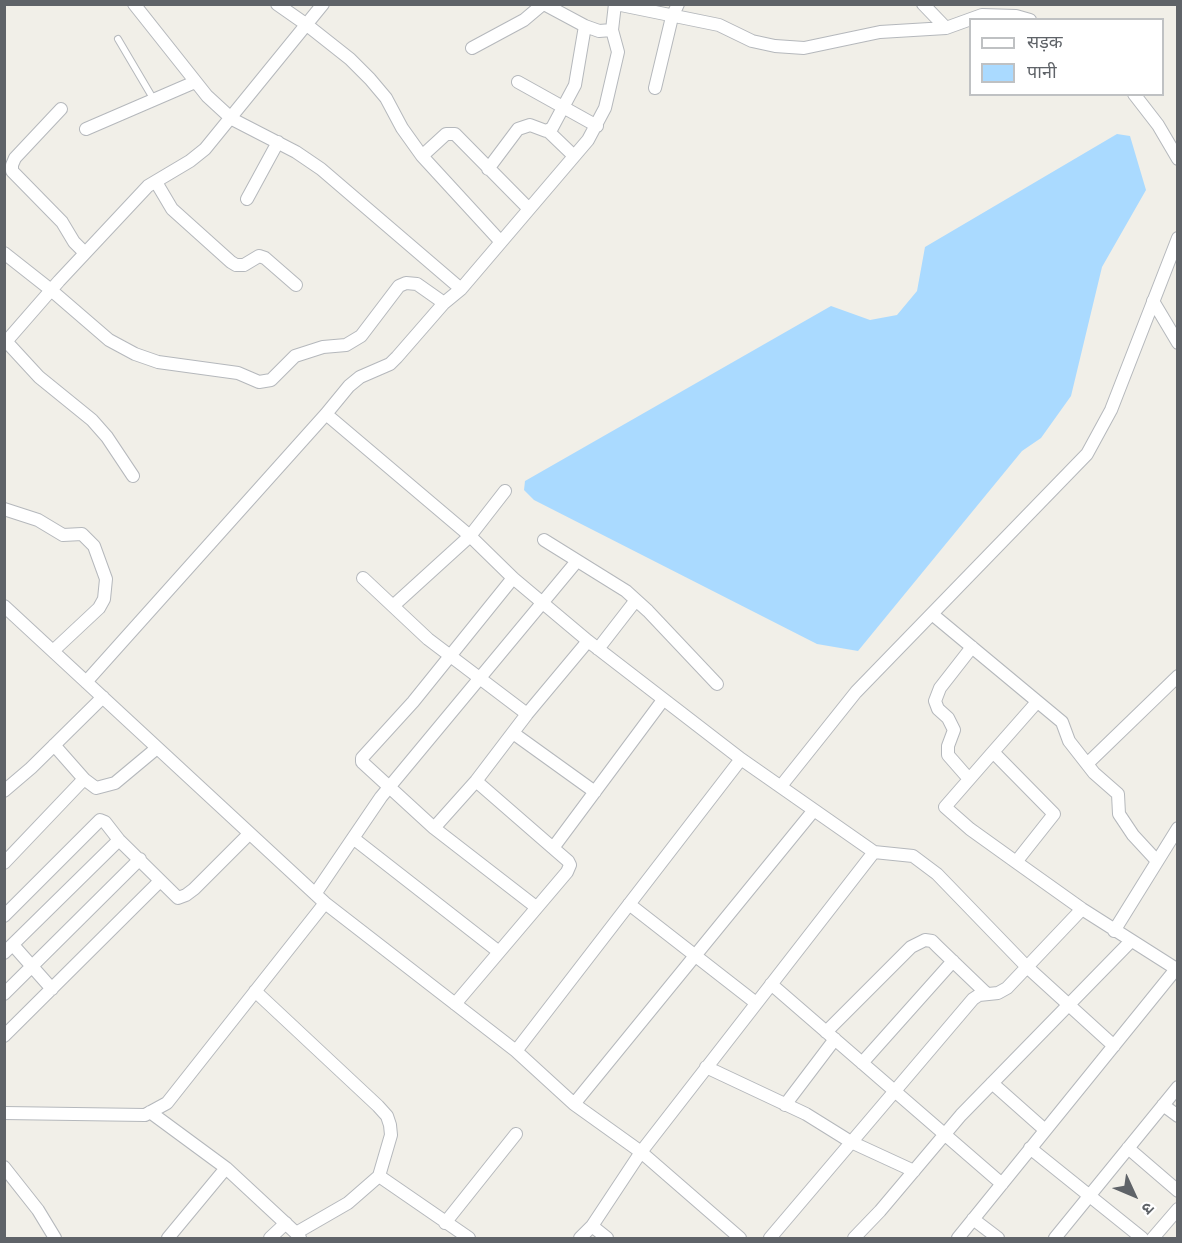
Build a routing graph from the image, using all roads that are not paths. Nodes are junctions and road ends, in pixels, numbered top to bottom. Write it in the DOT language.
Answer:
graph roads {
  1 [pos="134,4"];
  2 [pos="277,4"];
  3 [pos="323,4"];
  4 [pos="544,4"];
  5 [pos="616,4"];
  6 [pos="678,4"];
  7 [pos="922,4"];
  8 [pos="672,17"];
  9 [pos="974,18"];
  10 [pos="1023,18"];
  11 [pos="969,20"];
  12 [pos="307,25"];
  13 [pos="585,26"];
  14 [pos="946,28"];
  15 [pos="612,30"];
  16 [pos="118,39"];
  17 [pos="472,48"];
  18 [pos="195,82"];
  19 [pos="518,82"];
  20 [pos="655,88"];
  21 [pos="1136,96"];
  22 [pos="154,100"];
  23 [pos="564,107"];
  24 [pos="61,109"];
  25 [pos="232,119"];
  26 [pos="597,126"];
  27 [pos="86,129"];
  28 [pos="548,131"];
  29 [pos="278,142"];
  30 [pos="422,156"];
  31 [pos="574,156"];
  32 [pos="1178,159"];
  33 [pos="488,169"];
  34 [pos="156,182"];
  35 [pos="247,199"];
  36 [pos="529,209"];
  37 [pos="1177,240"];
  38 [pos="501,242"];
  39 [pos="85,253"];
  40 [pos="4,254"];
  41 [pos="296,285"];
  42 [pos="461,289"];
  43 [pos="51,290"];
  44 [pos="1153,302"];
  45 [pos="444,303"];
  46 [pos="5,342"];
  47 [pos="1178,343"];
  48 [pos="326,414"];
  49 [pos="133,476"];
  50 [pos="505,491"];
  51 [pos="4,509"];
  52 [pos="470,536"];
  53 [pos="544,540"];
  54 [pos="577,561"];
  55 [pos="363,579"];
  56 [pos="513,579"];
  57 [pos="636,600"];
  58 [pos="543,602"];
  59 [pos="4,606"];
  60 [pos="393,606"];
  61 [pos="932,614"];
  62 [pos="593,645"];
  63 [pos="972,647"];
  64 [pos="53,651"];
  65 [pos="451,656"];
  66 [pos="1178,676"];
  67 [pos="480,677"];
  68 [pos="86,682"];
  69 [pos="717,684"];
  70 [pos="103,697"];
  71 [pos="663,700"];
  72 [pos="1037,702"];
  73 [pos="527,714"];
  74 [pos="513,733"];
  75 [pos="54,745"];
  76 [pos="156,748"];
  77 [pos="993,752"];
  78 [pos="741,759"];
  79 [pos="1087,764"];
  80 [pos="84,779"];
  81 [pos="969,779"];
  82 [pos="476,781"];
  83 [pos="781,786"];
  84 [pos="390,787"];
  85 [pos="4,791"];
  86 [pos="595,792"];
  87 [pos="814,810"];
  88 [pos="434,828"];
  89 [pos="1178,828"];
  90 [pos="249,834"];
  91 [pos="353,838"];
  92 [pos="119,840"];
  93 [pos="554,848"];
  94 [pos="874,852"];
  95 [pos="140,859"];
  96 [pos="1157,861"];
  97 [pos="1016,862"];
  98 [pos="4,863"];
  99 [pos="160,881"];
  100 [pos="315,894"];
  101 [pos="325,903"];
  102 [pos="629,904"];
  103 [pos="536,907"];
  104 [pos="1082,909"];
  105 [pos="4,915"];
  106 [pos="1114,931"];
  107 [pos="1131,941"];
  108 [pos="9,949"];
  109 [pos="499,952"];
  110 [pos="695,956"];
  111 [pos="953,961"];
  112 [pos="33,966"];
  113 [pos="1026,966"];
  114 [pos="1177,970"];
  115 [pos="771,984"];
  116 [pos="52,989"];
  117 [pos="255,991"];
  118 [pos="986,993"];
  119 [pos="4,994"];
  120 [pos="756,1003"];
  121 [pos="455,1004"];
  122 [pos="1068,1005"];
  123 [pos="4,1036"];
  124 [pos="831,1036"];
  125 [pos="1114,1046"];
  126 [pos="516,1051"];
  127 [pos="862,1063"];
  128 [pos="706,1067"];
  129 [pos="992,1083"];
  130 [pos="1178,1087"];
  131 [pos="895,1091"];
  132 [pos="574,1104"];
  133 [pos="785,1105"];
  134 [pos="1163,1105"];
  135 [pos="150,1112"];
  136 [pos="4,1113"];
  137 [pos="1178,1116"];
  138 [pos="1045,1130"];
  139 [pos="516,1134"];
  140 [pos="945,1135"];
  141 [pos="851,1142"];
  142 [pos="1030,1148"];
  143 [pos="1128,1148"];
  144 [pos="640,1152"];
  145 [pos="4,1167"];
  146 [pos="226,1168"];
  147 [pos="914,1171"];
  148 [pos="379,1176"];
  149 [pos="1002,1184"];
  150 [pos="1178,1191"];
  151 [pos="1089,1196"];
  152 [pos="1178,1209"];
  153 [pos="973,1219"];
  154 [pos="286,1223"];
  155 [pos="445,1223"];
  156 [pos="592,1226"];
  157 [pos="298,1236"];
  158 [pos="55,1239"];
  159 [pos="168,1239"];
  160 [pos="270,1239"];
  161 [pos="469,1239"];
  162 [pos="580,1239"];
  163 [pos="607,1239"];
  164 [pos="740,1239"];
  165 [pos="770,1239"];
  166 [pos="854,1239"];
  167 [pos="958,1239"];
  168 [pos="998,1239"];
  169 [pos="1055,1239"];
  170 [pos="1142,1239"];
  171 [pos="1153,1239"];
  1 -- 18 [label="street"];
  2 -- 12 [label="street"];
  3 -- 12 [label="street"];
  4 -- 13 [label="street"];
  4 -- 17 [label="street"];
  5 -- 8 [label="street"];
  5 -- 15 [label="street"];
  6 -- 8 [label="street"];
  7 -- 14 [label="street"];
  8 -- 14 [label="street"];
  8 -- 20 [label="street"];
  9 -- 10 [label="street"];
  11 -- 14 [label="street"];
  12 -- 25 [label="street"];
  12 -- 30 [label="street"];
  13 -- 15 [label="street"];
  13 -- 23 [label="street"];
  15 -- 26 [label="street"];
  16 -- 22 [label="lane"];
  18 -- 22 [label="street"];
  18 -- 25 [label="street"];
  19 -- 23 [label="street"];
  21 -- 32 [label="street"];
  22 -- 27 [label="street"];
  23 -- 26 [label="street"];
  23 -- 28 [label="street"];
  24 -- 39 [label="street"];
  25 -- 29 [label="street"];
  25 -- 34 [label="street"];
  26 -- 31 [label="street"];
  28 -- 31 [label="street"];
  28 -- 33 [label="street"];
  29 -- 35 [label="street"];
  29 -- 42 [label="street"];
  30 -- 33 [label="street"];
  30 -- 38 [label="street"];
  31 -- 36 [label="street"];
  33 -- 36 [label="street"];
  34 -- 39 [label="street"];
  34 -- 41 [label="street"];
  36 -- 38 [label="street"];
  37 -- 44 [label="street"];
  38 -- 42 [label="street"];
  39 -- 43 [label="street"];
  40 -- 43 [label="street"];
  42 -- 45 [label="street"];
  43 -- 45 [label="street"];
  43 -- 46 [label="street"];
  44 -- 47 [label="street"];
  44 -- 61 [label="street"];
  45 -- 48 [label="street"];
  46 -- 49 [label="street"];
  48 -- 52 [label="street"];
  48 -- 68 [label="street"];
  50 -- 52 [label="street"];
  51 -- 64 [label="street"];
  52 -- 56 [label="street"];
  52 -- 60 [label="street"];
  53 -- 54 [label="street"];
  54 -- 57 [label="street"];
  54 -- 58 [label="street"];
  55 -- 60 [label="street"];
  56 -- 58 [label="street"];
  56 -- 65 [label="street"];
  57 -- 62 [label="street"];
  57 -- 69 [label="street"];
  58 -- 62 [label="street"];
  58 -- 67 [label="street"];
  59 -- 64 [label="street"];
  60 -- 65 [label="street"];
  61 -- 63 [label="street"];
  61 -- 83 [label="street"];
  62 -- 71 [label="street"];
  62 -- 73 [label="street"];
  63 -- 72 [label="street"];
  63 -- 81 [label="street"];
  64 -- 68 [label="street"];
  65 -- 67 [label="street"];
  65 -- 84 [label="street"];
  66 -- 79 [label="street"];
  67 -- 73 [label="street"];
  67 -- 84 [label="street"];
  68 -- 70 [label="street"];
  70 -- 75 [label="street"];
  70 -- 76 [label="street"];
  71 -- 78 [label="street"];
  71 -- 86 [label="street"];
  72 -- 77 [label="street"];
  72 -- 79 [label="street"];
  73 -- 74 [label="street"];
  74 -- 82 [label="street"];
  74 -- 86 [label="street"];
  75 -- 80 [label="street"];
  75 -- 85 [label="street"];
  76 -- 80 [label="street"];
  76 -- 90 [label="street"];
  77 -- 81 [label="street"];
  77 -- 97 [label="street"];
  78 -- 83 [label="street"];
  78 -- 102 [label="street"];
  79 -- 96 [label="street"];
  80 -- 98 [label="street"];
  81 -- 97 [label="street"];
  82 -- 88 [label="street"];
  82 -- 93 [label="street"];
  83 -- 87 [label="street"];
  84 -- 88 [label="street"];
  84 -- 91 [label="street"];
  86 -- 93 [label="street"];
  87 -- 94 [label="street"];
  87 -- 110 [label="street"];
  88 -- 103 [label="street"];
  89 -- 96 [label="street"];
  90 -- 99 [label="street"];
  90 -- 100 [label="street"];
  91 -- 100 [label="street"];
  91 -- 109 [label="street"];
  92 -- 95 [label="street"];
  92 -- 105 [label="street"];
  92 -- 108 [label="street"];
  93 -- 103 [label="street"];
  94 -- 113 [label="street"];
  94 -- 115 [label="street"];
  95 -- 99 [label="street"];
  95 -- 112 [label="street"];
  96 -- 106 [label="street"];
  97 -- 104 [label="street"];
  99 -- 116 [label="street"];
  100 -- 101 [label="street"];
  101 -- 117 [label="street"];
  101 -- 121 [label="street"];
  102 -- 110 [label="street"];
  102 -- 126 [label="street"];
  103 -- 109 [label="street"];
  104 -- 106 [label="street"];
  104 -- 113 [label="street"];
  106 -- 107 [label="street"];
  107 -- 114 [label="street"];
  107 -- 122 [label="street"];
  108 -- 112 [label="street"];
  109 -- 121 [label="street"];
  110 -- 120 [label="street"];
  110 -- 132 [label="street"];
  111 -- 118 [label="street"];
  111 -- 124 [label="street"];
  111 -- 127 [label="street"];
  112 -- 116 [label="street"];
  112 -- 119 [label="street"];
  113 -- 118 [label="street"];
  113 -- 122 [label="street"];
  114 -- 125 [label="street"];
  115 -- 120 [label="street"];
  115 -- 124 [label="street"];
  116 -- 123 [label="street"];
  117 -- 135 [label="street"];
  117 -- 148 [label="street"];
  118 -- 131 [label="street"];
  120 -- 128 [label="street"];
  121 -- 126 [label="street"];
  122 -- 125 [label="street"];
  122 -- 129 [label="street"];
  124 -- 127 [label="street"];
  124 -- 133 [label="street"];
  125 -- 138 [label="street"];
  126 -- 132 [label="street"];
  127 -- 131 [label="street"];
  128 -- 133 [label="street"];
  128 -- 144 [label="street"];
  129 -- 138 [label="street"];
  129 -- 140 [label="street"];
  130 -- 134 [label="street"];
  131 -- 140 [label="street"];
  131 -- 141 [label="street"];
  132 -- 144 [label="street"];
  133 -- 141 [label="street"];
  134 -- 137 [label="street"];
  134 -- 143 [label="street"];
  135 -- 136 [label="street"];
  135 -- 146 [label="street"];
  138 -- 142 [label="street"];
  139 -- 155 [label="street"];
  140 -- 147 [label="street"];
  140 -- 149 [label="street"];
  141 -- 147 [label="street"];
  141 -- 165 [label="street"];
  142 -- 149 [label="street"];
  142 -- 151 [label="street"];
  143 -- 150 [label="street"];
  143 -- 151 [label="street"];
  144 -- 156 [label="street"];
  144 -- 164 [label="street"];
  145 -- 158 [label="street"];
  146 -- 154 [label="street"];
  146 -- 159 [label="street"];
  147 -- 166 [label="street"];
  148 -- 155 [label="street"];
  148 -- 157 [label="street"];
  149 -- 153 [label="street"];
  151 -- 169 [label="street"];
  151 -- 170 [label="street"];
  152 -- 171 [label="street"];
  153 -- 167 [label="street"];
  153 -- 168 [label="street"];
  154 -- 157 [label="street"];
  154 -- 160 [label="street"];
  155 -- 161 [label="street"];
  156 -- 162 [label="street"];
  156 -- 163 [label="street"];
}
